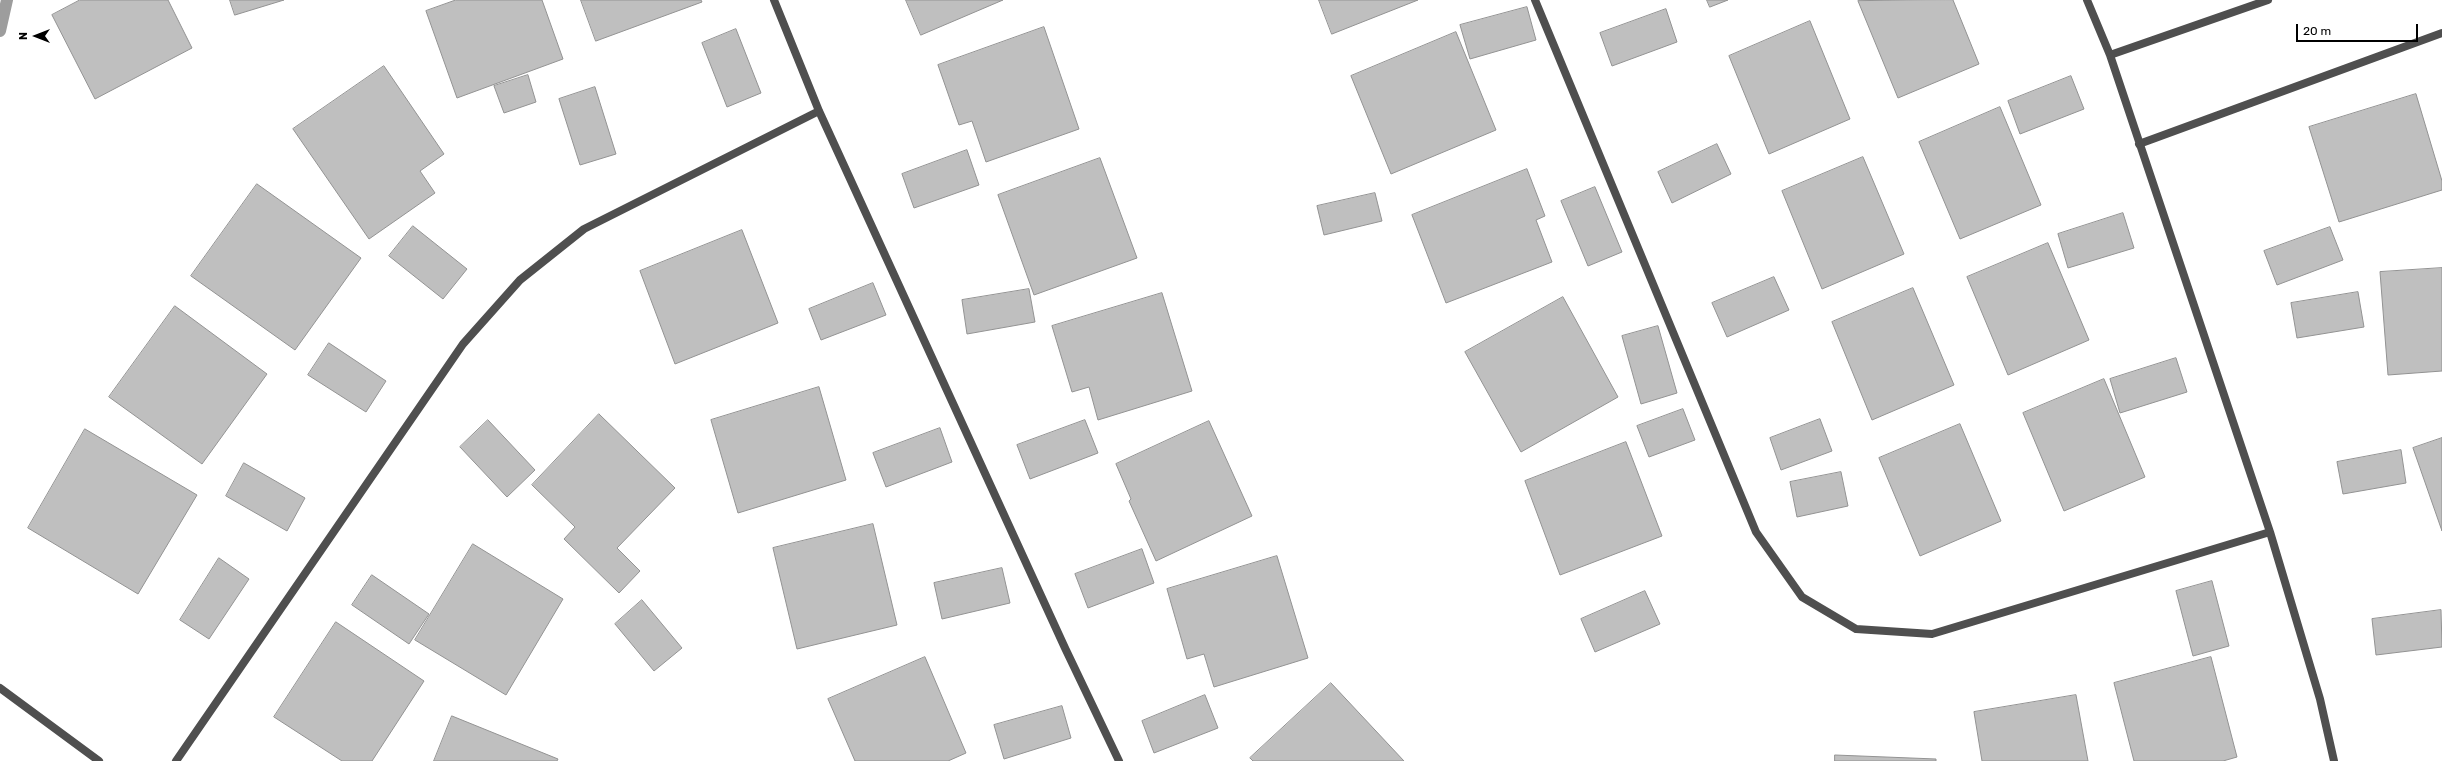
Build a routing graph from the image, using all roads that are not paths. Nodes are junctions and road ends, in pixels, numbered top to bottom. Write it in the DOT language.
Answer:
graph roads {
  1 [pos="774,0"];
  2 [pos="1535,0"];
  3 [pos="2087,0"];
  4 [pos="2268,0"];
  5 [pos="2442,33"];
  6 [pos="2110,55"];
  7 [pos="819,111"];
  8 [pos="2139,144"];
  9 [pos="2270,532"];
  10 [pos="0,688"];
  11 [pos="100,761"];
  12 [pos="176,761"];
  13 [pos="1119,761"];
  14 [pos="2334,761"];
  1 -- 7 [label="street"];
  2 -- 9 [label="street"];
  3 -- 6 [label="street"];
  4 -- 6 [label="street"];
  5 -- 8 [label="street"];
  6 -- 8 [label="street"];
  7 -- 12 [label="street"];
  7 -- 13 [label="street"];
  8 -- 9 [label="street"];
  9 -- 14 [label="street"];
  10 -- 11 [label="street"];
}
